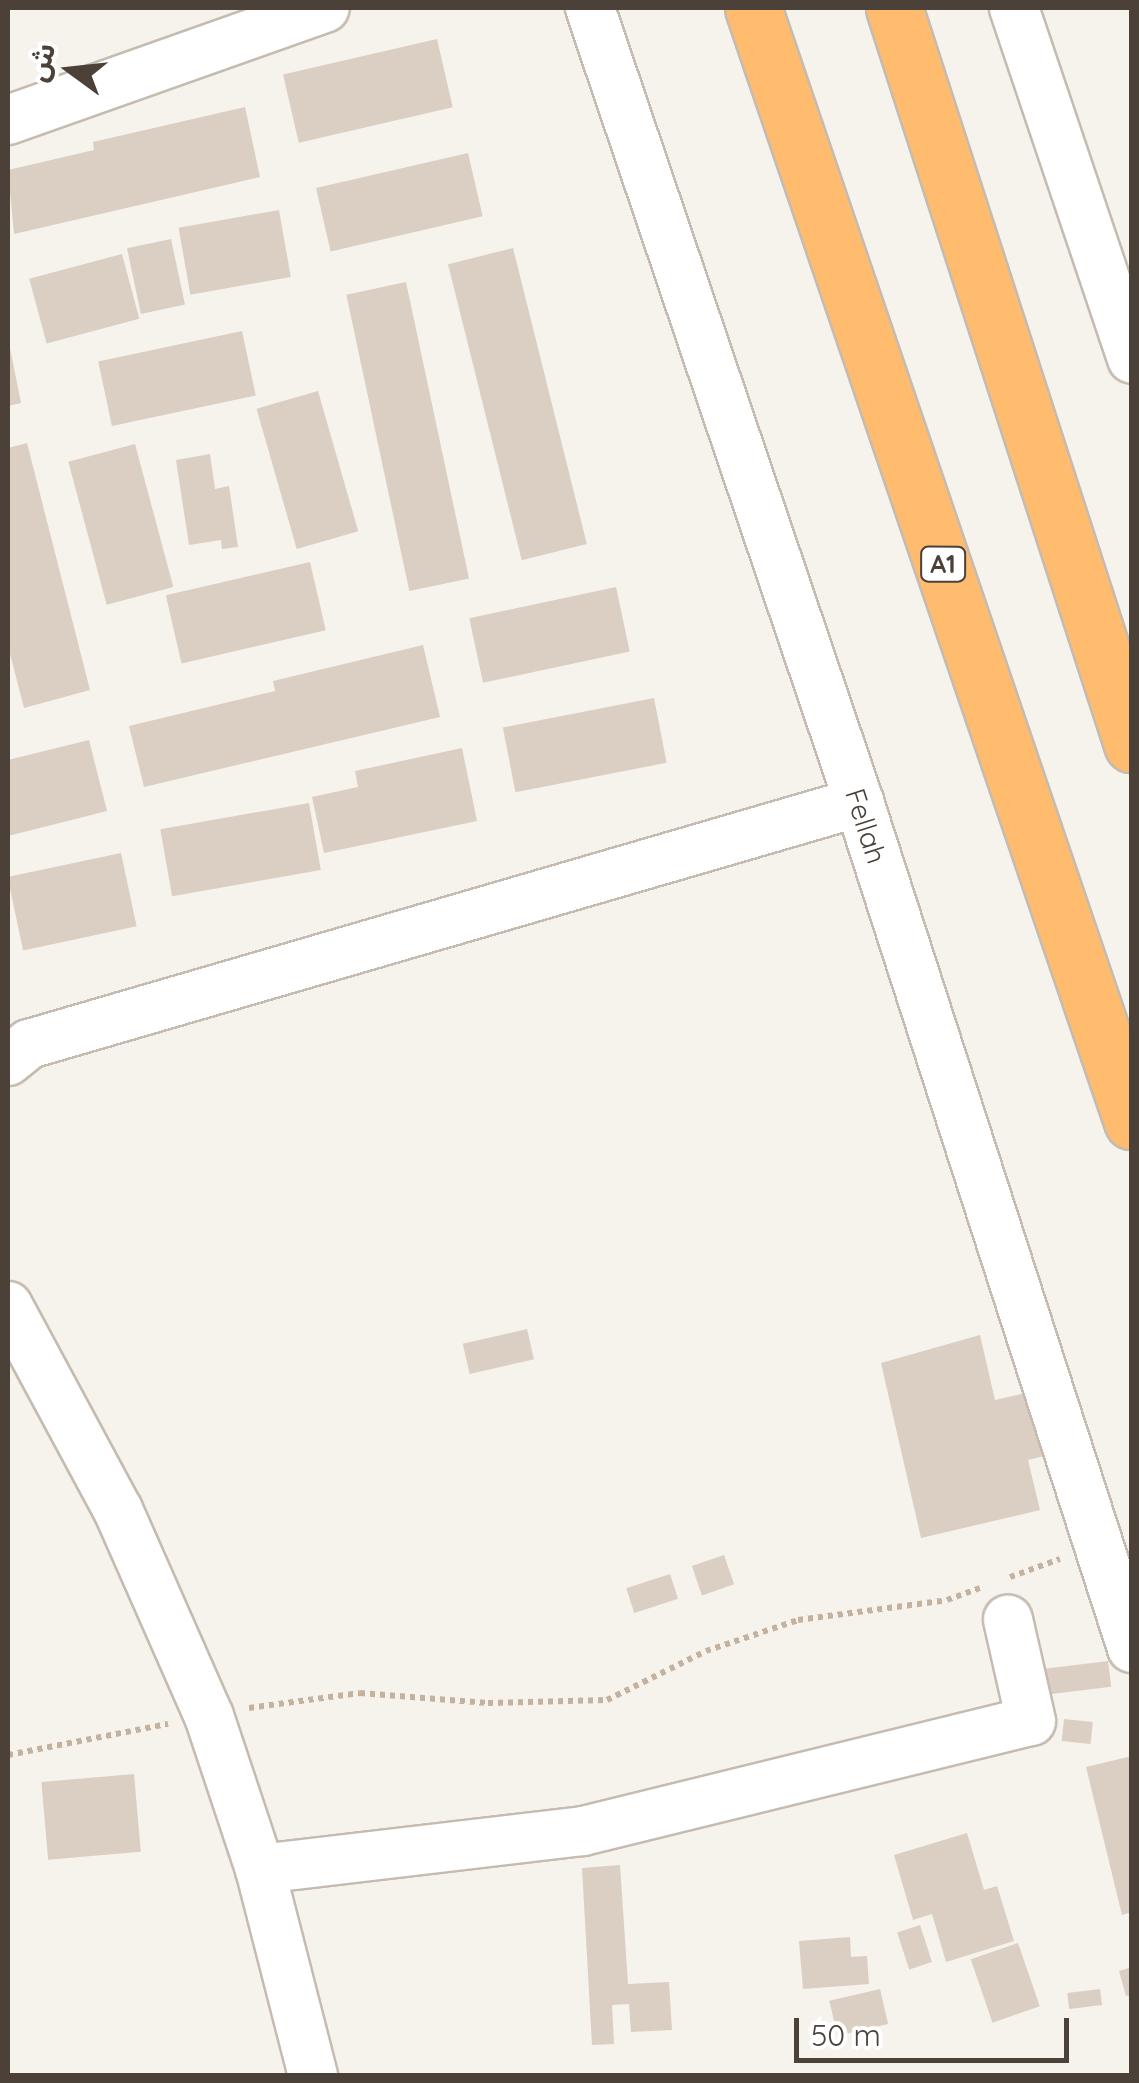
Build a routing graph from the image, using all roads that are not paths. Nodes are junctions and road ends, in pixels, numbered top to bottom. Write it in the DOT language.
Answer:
graph roads {
  1 [pos="590,8"];
  2 [pos="754,8"];
  3 [pos="894,8"];
  4 [pos="1014,8"];
  5 [pos="304,11"];
  6 [pos="8,120"];
  7 [pos="1132,359"];
  8 [pos="1132,744"];
  9 [pos="859,802"];
  10 [pos="8,1060"];
  11 [pos="1132,1121"];
  12 [pos="8,1306"];
  13 [pos="1008,1620"];
  14 [pos="1132,1648"];
  15 [pos="260,1870"];
  16 [pos="313,2076"];
  1 -- 9 [label="street, Fellah"];
  2 -- 11 [label="highway, A1"];
  3 -- 8 [label="highway"];
  4 -- 7 [label="street"];
  5 -- 6 [label="street"];
  9 -- 10 [label="street"];
  9 -- 14 [label="street, Fellah"];
  12 -- 15 [label="street"];
  13 -- 15 [label="street"];
  15 -- 16 [label="street"];
}
